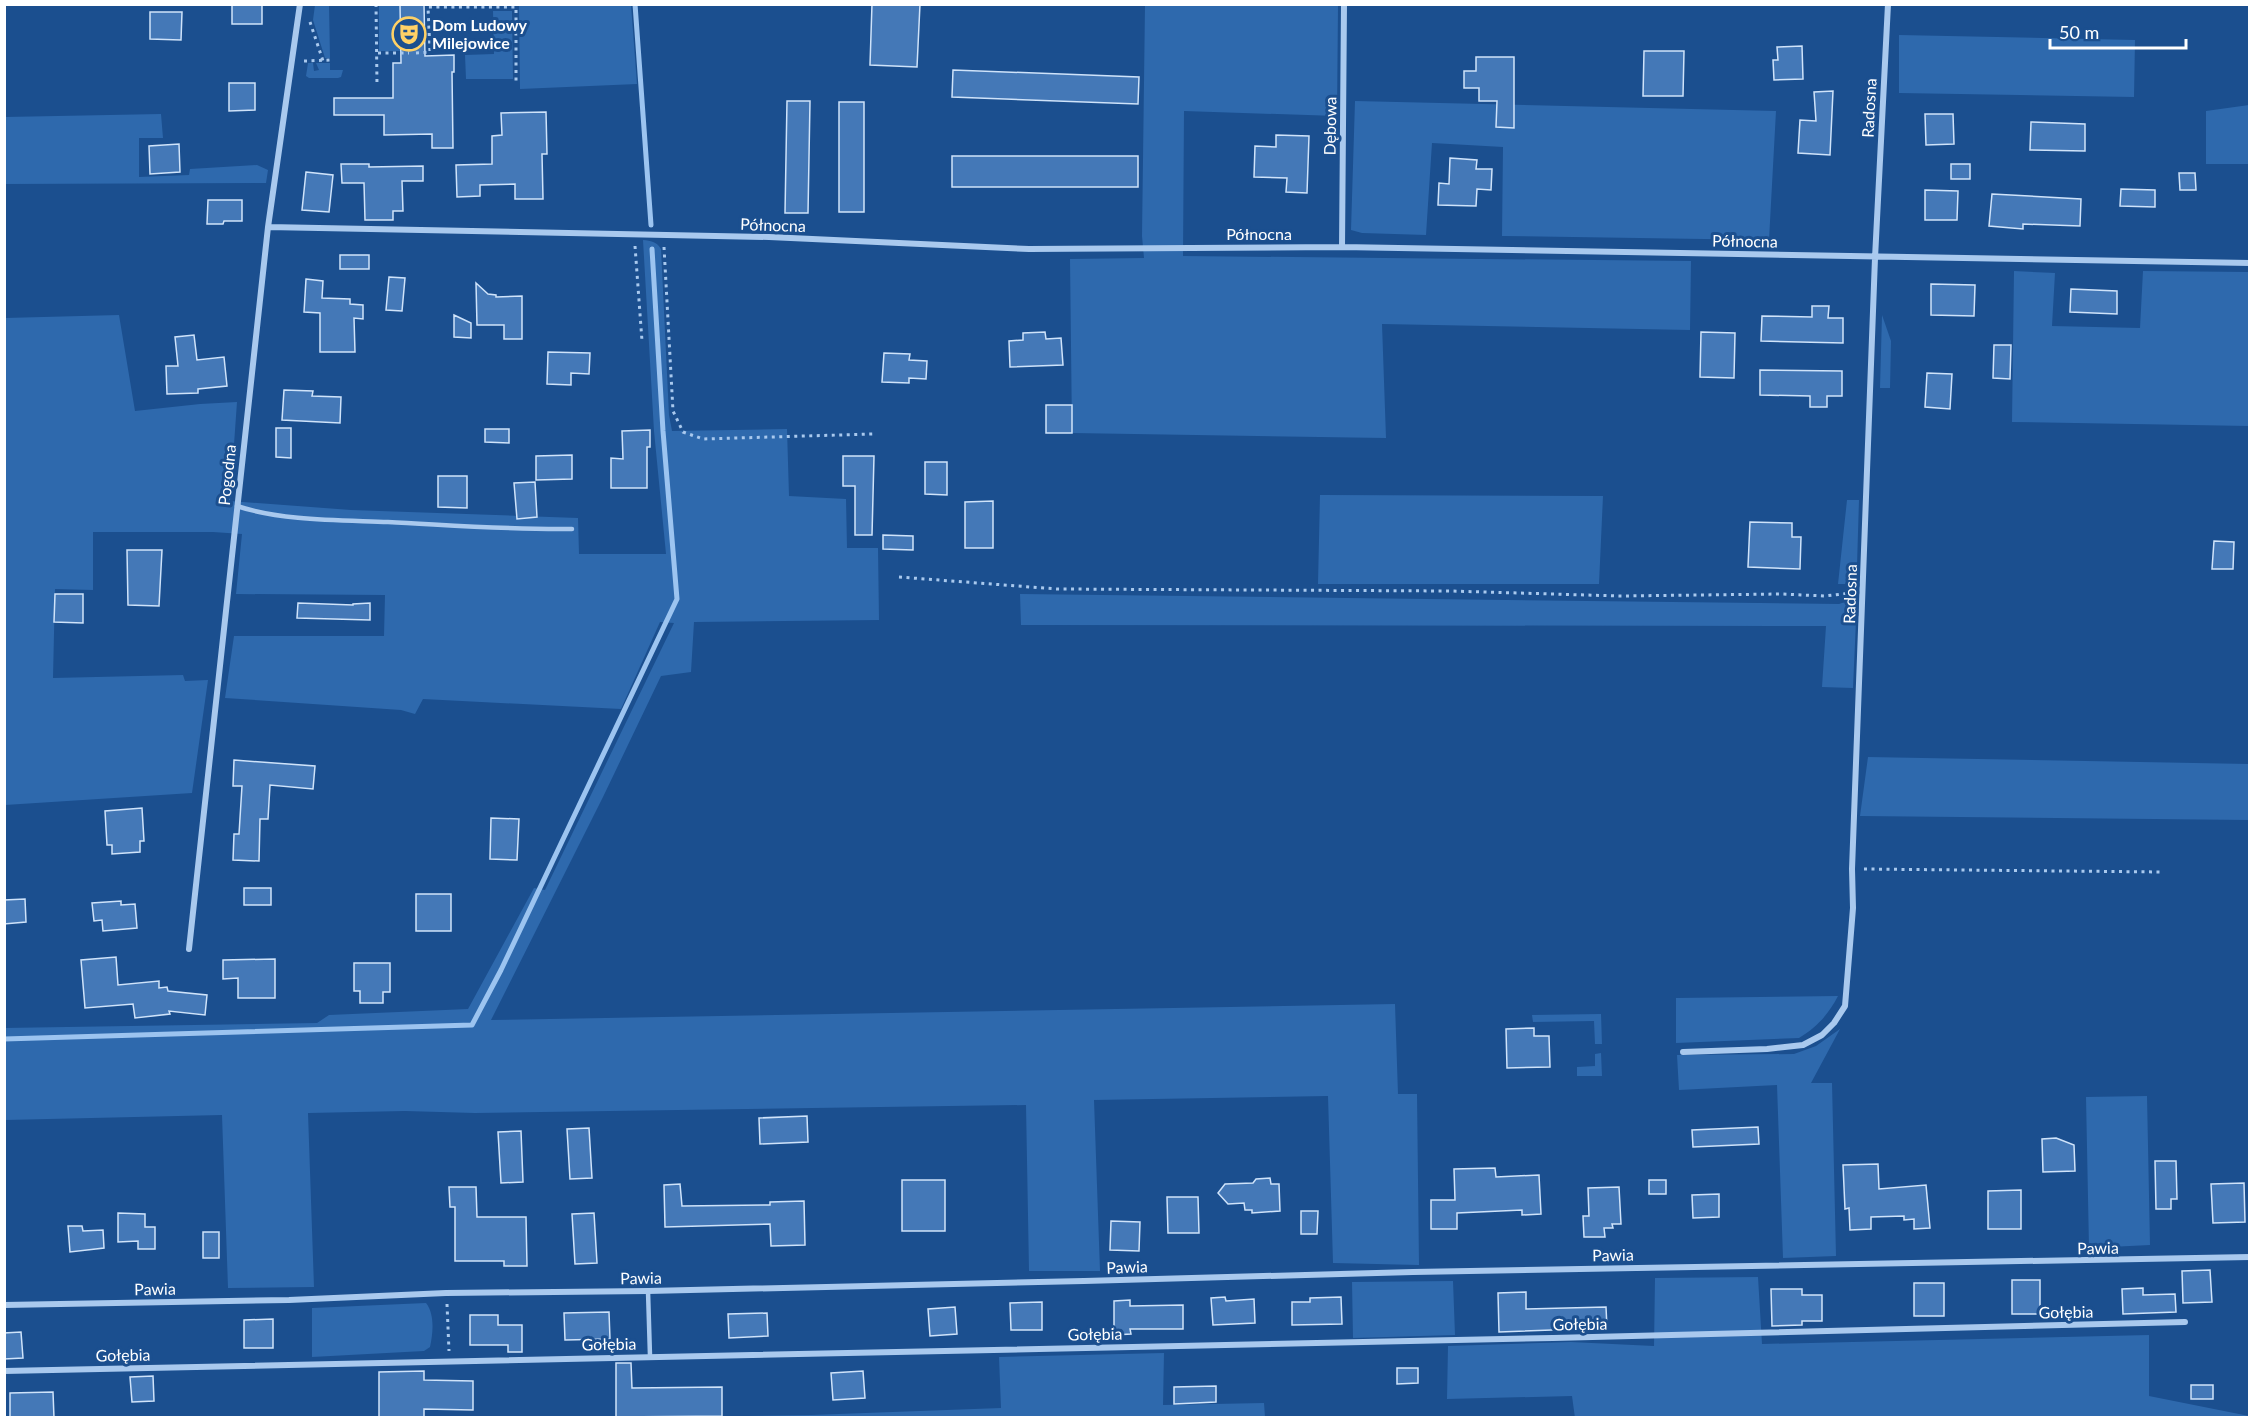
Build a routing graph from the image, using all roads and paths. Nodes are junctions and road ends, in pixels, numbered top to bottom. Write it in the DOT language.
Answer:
graph roads {
  1 [pos="300,4"];
  2 [pos="376,4"];
  3 [pos="1344,4"];
  4 [pos="1888,4"];
  5 [pos="308,16"];
  6 [pos="377,53"];
  7 [pos="409,53"];
  8 [pos="416,53"];
  9 [pos="323,60"];
  10 [pos="330,60"];
  11 [pos="302,61"];
  12 [pos="516,84"];
  13 [pos="377,85"];
  14 [pos="268,227"];
  15 [pos="635,235"];
  16 [pos="663,236"];
  17 [pos="1342,247"];
  18 [pos="1875,258"];
  19 [pos="2250,263"];
  20 [pos="642,341"];
  21 [pos="873,434"];
  22 [pos="237,506"];
  23 [pos="572,529"];
  24 [pos="899,578"];
  25 [pos="1864,583"];
  26 [pos="1852,869"];
  27 [pos="2162,872"];
  28 [pos="189,949"];
  29 [pos="1683,1052"];
  30 [pos="2250,1257"];
  31 [pos="648,1291"];
  32 [pos="446,1293"];
  33 [pos="4,1305"];
  34 [pos="2185,1322"];
  35 [pos="650,1356"];
  36 [pos="449,1361"];
  37 [pos="4,1371"];
  1 -- 14 [label="street, Pogodna"];
  2 -- 6 [label="path"];
  3 -- 17 [label="street, Dębowa"];
  4 -- 18 [label="street, Radosna"];
  5 -- 9 [label="path"];
  6 -- 7 [label="path"];
  6 -- 13 [label="path"];
  8 -- 12 [label="path"];
  9 -- 10 [label="path"];
  9 -- 11 [label="path"];
  14 -- 15 [label="street, Północna"];
  14 -- 22 [label="street, Pogodna"];
  15 -- 16 [label="street, Północna"];
  15 -- 20 [label="path"];
  16 -- 17 [label="street, Północna"];
  16 -- 21 [label="path"];
  17 -- 18 [label="street, Północna"];
  18 -- 19 [label="street, Północna"];
  18 -- 25 [label="street, Radosna"];
  22 -- 23 [label="lane"];
  22 -- 28 [label="street, Pogodna"];
  24 -- 25 [label="path"];
  25 -- 26 [label="street, Radosna"];
  26 -- 27 [label="path"];
  26 -- 29 [label="street, Radosna"];
  30 -- 31 [label="street, Pawia"];
  31 -- 32 [label="street, Pawia"];
  31 -- 35 [label="lane"];
  32 -- 33 [label="street, Pawia"];
  32 -- 36 [label="path"];
  34 -- 35 [label="street, Gołębia"];
  35 -- 36 [label="street, Gołębia"];
  36 -- 37 [label="street, Gołębia"];
}
